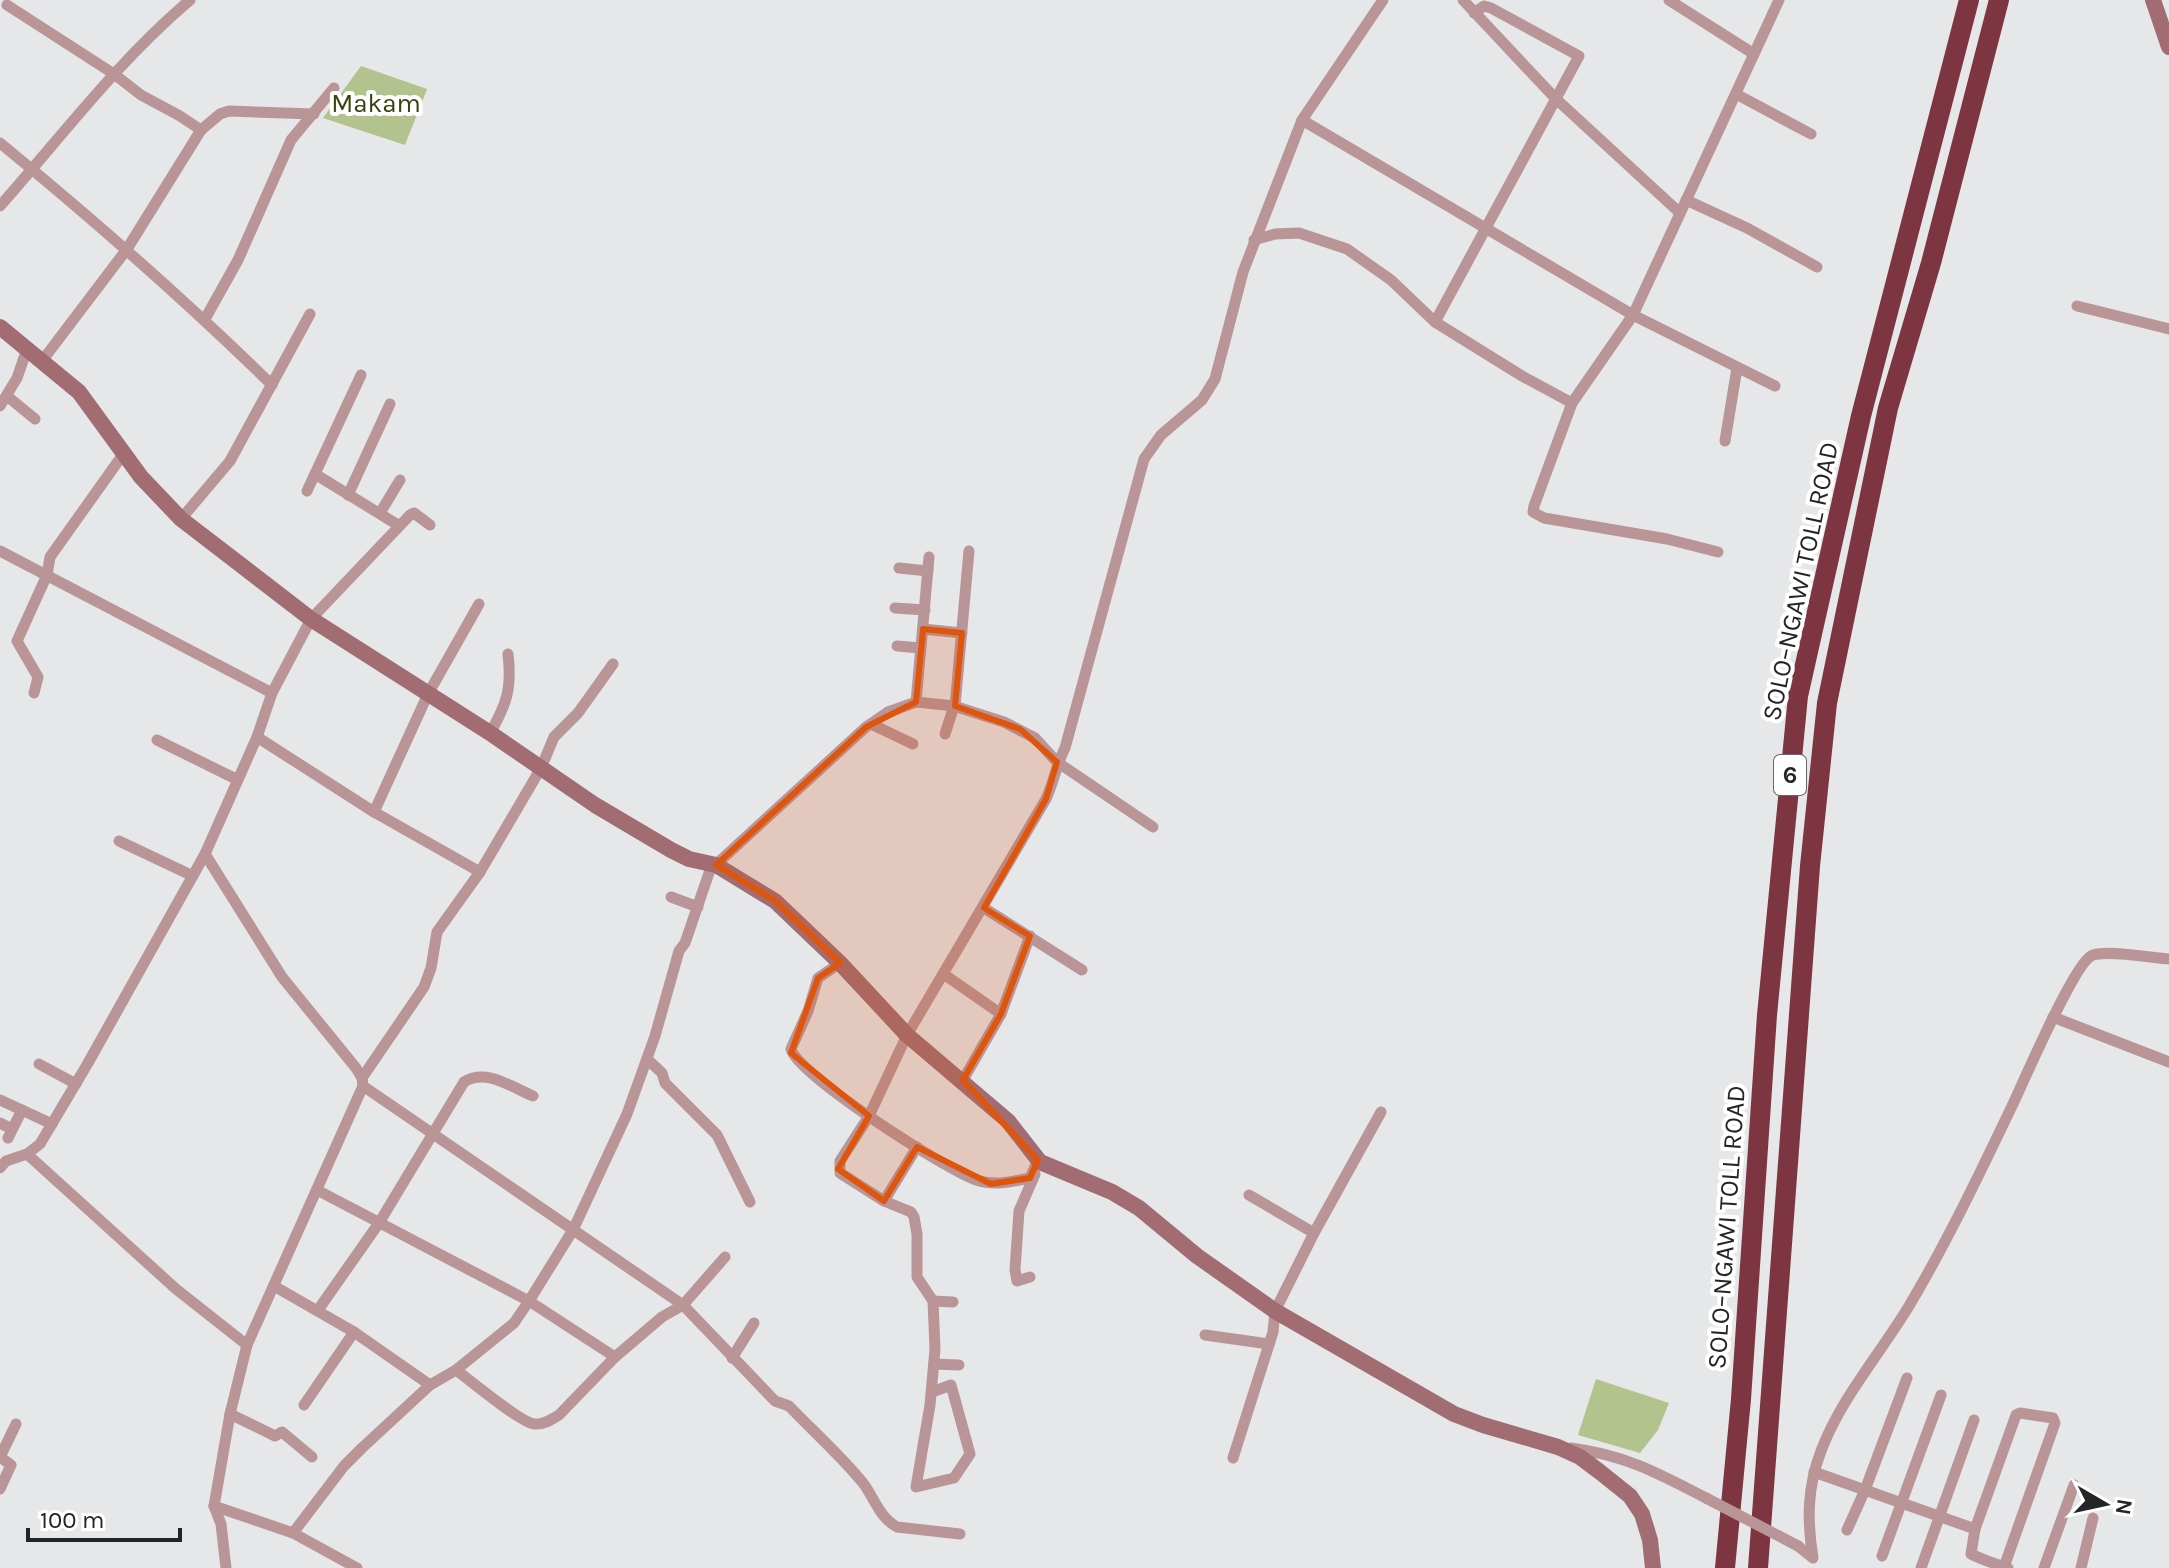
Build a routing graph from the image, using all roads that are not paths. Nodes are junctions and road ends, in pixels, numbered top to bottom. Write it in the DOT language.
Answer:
graph roads {
  1 [pos="190,0"];
  2 [pos="1383,0"];
  3 [pos="1463,0"];
  4 [pos="1669,0"];
  5 [pos="1779,0"];
  6 [pos="1969,0"];
  7 [pos="1999,0"];
  8 [pos="2153,0"];
  9 [pos="9,3"];
  10 [pos="1474,13"];
  11 [pos="0,17"];
  12 [pos="2169,47"];
  13 [pos="1754,54"];
  14 [pos="114,74"];
  15 [pos="334,88"];
  16 [pos="1736,94"];
  17 [pos="1555,98"];
  18 [pos="314,114"];
  19 [pos="1302,120"];
  20 [pos="201,130"];
  21 [pos="1811,134"];
  22 [pos="0,143"];
  23 [pos="32,170"];
  24 [pos="1686,200"];
  25 [pos="0,206"];
  26 [pos="1680,213"];
  27 [pos="1485,226"];
  28 [pos="1254,240"];
  29 [pos="127,249"];
  30 [pos="1817,267"];
  31 [pos="2077,306"];
  32 [pos="310,314"];
  33 [pos="1633,315"];
  34 [pos="205,319"];
  35 [pos="1435,322"];
  36 [pos="0,327"];
  37 [pos="2169,329"];
  38 [pos="27,349"];
  39 [pos="42,361"];
  40 [pos="1737,368"];
  41 [pos="361,375"];
  42 [pos="272,385"];
  43 [pos="1775,386"];
  44 [pos="4,401"];
  45 [pos="1572,403"];
  46 [pos="390,404"];
  47 [pos="35,419"];
  48 [pos="1725,441"];
  49 [pos="124,453"];
  50 [pos="315,474"];
  51 [pos="400,480"];
  52 [pos="307,491"];
  53 [pos="348,495"];
  54 [pos="380,513"];
  55 [pos="181,519"];
  56 [pos="398,525"];
  57 [pos="430,525"];
  58 [pos="0,551"];
  59 [pos="969,551"];
  60 [pos="1718,552"];
  61 [pos="929,557"];
  62 [pos="899,568"];
  63 [pos="928,571"];
  64 [pos="47,575"];
  65 [pos="479,604"];
  66 [pos="895,608"];
  67 [pos="925,610"];
  68 [pos="311,619"];
  69 [pos="923,629"];
  70 [pos="962,633"];
  71 [pos="897,646"];
  72 [pos="921,648"];
  73 [pos="508,654"];
  74 [pos="613,664"];
  75 [pos="34,693"];
  76 [pos="272,693"];
  77 [pos="428,694"];
  78 [pos="916,702"];
  79 [pos="954,706"];
  80 [pos="871,724"];
  81 [pos="490,733"];
  82 [pos="945,734"];
  83 [pos="257,737"];
  84 [pos="157,740"];
  85 [pos="913,744"];
  86 [pos="1057,762"];
  87 [pos="541,768"];
  88 [pos="236,779"];
  89 [pos="374,812"];
  90 [pos="1153,827"];
  91 [pos="119,841"];
  92 [pos="205,854"];
  93 [pos="716,865"];
  94 [pos="480,872"];
  95 [pos="193,876"];
  96 [pos="671,897"];
  97 [pos="698,907"];
  98 [pos="984,908"];
  99 [pos="1030,936"];
  100 [pos="2169,959"];
  101 [pos="840,963"];
  102 [pos="1082,970"];
  103 [pos="945,975"];
  104 [pos="1001,1014"];
  105 [pos="2053,1017"];
  106 [pos="907,1035"];
  107 [pos="647,1059"];
  108 [pos="2169,1062"];
  109 [pos="39,1064"];
  110 [pos="963,1080"];
  111 [pos="363,1082"];
  112 [pos="76,1084"];
  113 [pos="533,1096"];
  114 [pos="0,1100"];
  115 [pos="22,1110"];
  116 [pos="1381,1112"];
  117 [pos="869,1116"];
  118 [pos="0,1123"];
  119 [pos="52,1124"];
  120 [pos="433,1135"];
  121 [pos="917,1147"];
  122 [pos="27,1154"];
  123 [pos="1039,1161"];
  124 [pos="0,1168"];
  125 [pos="317,1190"];
  126 [pos="1249,1195"];
  127 [pos="884,1201"];
  128 [pos="750,1202"];
  129 [pos="379,1223"];
  130 [pos="573,1230"];
  131 [pos="1314,1233"];
  132 [pos="725,1257"];
  133 [pos="1030,1277"];
  134 [pos="274,1286"];
  135 [pos="529,1301"];
  136 [pos="933,1301"];
  137 [pos="953,1302"];
  138 [pos="683,1305"];
  139 [pos="318,1310"];
  140 [pos="1275,1311"];
  141 [pos="754,1323"];
  142 [pos="354,1332"];
  143 [pos="1205,1335"];
  144 [pos="1269,1344"];
  145 [pos="247,1345"];
  146 [pos="615,1357"];
  147 [pos="732,1358"];
  148 [pos="934,1364"];
  149 [pos="959,1365"];
  150 [pos="456,1370"];
  151 [pos="1907,1378"];
  152 [pos="430,1385"];
  153 [pos="932,1392"];
  154 [pos="1941,1395"];
  155 [pos="304,1405"];
  156 [pos="230,1414"];
  157 [pos="1974,1420"];
  158 [pos="16,1424"];
  159 [pos="1558,1447"];
  160 [pos="0,1457"];
  161 [pos="312,1457"];
  162 [pos="1233,1458"];
  163 [pos="1814,1472"];
  164 [pos="2074,1485"];
  165 [pos="0,1489"];
  166 [pos="1865,1490"];
  167 [pos="1901,1503"];
  168 [pos="214,1506"];
  169 [pos="1939,1516"];
  170 [pos="2093,1518"];
  171 [pos="1975,1529"];
  172 [pos="1847,1530"];
  173 [pos="293,1533"];
  174 [pos="960,1534"];
  175 [pos="1971,1554"];
  176 [pos="1882,1556"];
  177 [pos="1815,1563"];
  178 [pos="226,1568"];
  179 [pos="357,1568"];
  180 [pos="1653,1568"];
  181 [pos="1725,1568"];
  182 [pos="1758,1568"];
  183 [pos="1921,1568"];
  184 [pos="1965,1568"];
  185 [pos="2005,1568"];
  186 [pos="2044,1568"];
  187 [pos="2081,1568"];
  1 -- 14 [label="street"];
  2 -- 19 [label="street"];
  3 -- 10 [label="street"];
  4 -- 13 [label="street"];
  5 -- 13 [label="street"];
  6 -- 181 [label="highway, SOLO–NGAWI TOLL ROAD / 6"];
  7 -- 182 [label="highway, SOLO–NGAWI TOLL ROAD / 6"];
  8 -- 12 [label="street"];
  9 -- 11 [label="street"];
  9 -- 14 [label="street"];
  10 -- 17 [label="street"];
  10 -- 17 [label="street"];
  13 -- 16 [label="street"];
  14 -- 20 [label="street"];
  14 -- 23 [label="street"];
  15 -- 18 [label="street"];
  16 -- 21 [label="street"];
  16 -- 24 [label="street"];
  17 -- 26 [label="street"];
  17 -- 27 [label="street"];
  18 -- 20 [label="street"];
  18 -- 34 [label="street"];
  19 -- 27 [label="street"];
  19 -- 28 [label="street"];
  20 -- 29 [label="street"];
  22 -- 23 [label="street"];
  23 -- 25 [label="street"];
  23 -- 29 [label="street"];
  24 -- 26 [label="street"];
  24 -- 30 [label="street"];
  26 -- 33 [label="street"];
  27 -- 33 [label="street"];
  27 -- 35 [label="street"];
  28 -- 35 [label="street"];
  28 -- 86 [label="street"];
  29 -- 34 [label="street"];
  29 -- 39 [label="street"];
  31 -- 37 [label="street"];
  32 -- 42 [label="street"];
  33 -- 40 [label="street"];
  33 -- 45 [label="street"];
  34 -- 42 [label="street"];
  35 -- 45 [label="street"];
  36 -- 38 [label="street"];
  38 -- 39 [label="street"];
  38 -- 44 [label="street"];
  39 -- 49 [label="street"];
  40 -- 43 [label="street"];
  40 -- 48 [label="street"];
  41 -- 50 [label="street"];
  42 -- 55 [label="street"];
  44 -- 47 [label="street"];
  45 -- 60 [label="street"];
  46 -- 53 [label="street"];
  49 -- 55 [label="street"];
  49 -- 64 [label="street"];
  50 -- 52 [label="street"];
  50 -- 53 [label="street"];
  51 -- 54 [label="street"];
  53 -- 54 [label="street"];
  54 -- 56 [label="street"];
  55 -- 68 [label="street"];
  56 -- 57 [label="street"];
  56 -- 68 [label="street"];
  58 -- 64 [label="street"];
  59 -- 70 [label="street"];
  61 -- 63 [label="street"];
  62 -- 63 [label="street"];
  63 -- 67 [label="street"];
  64 -- 75 [label="street"];
  64 -- 76 [label="street"];
  65 -- 77 [label="street"];
  66 -- 67 [label="street"];
  67 -- 69 [label="street"];
  68 -- 76 [label="street"];
  68 -- 77 [label="street"];
  69 -- 70 [label="street"];
  69 -- 72 [label="street"];
  70 -- 79 [label="street"];
  71 -- 72 [label="street"];
  72 -- 78 [label="street"];
  73 -- 81 [label="street"];
  74 -- 87 [label="street"];
  76 -- 83 [label="street"];
  77 -- 81 [label="street"];
  77 -- 89 [label="street"];
  78 -- 79 [label="street"];
  78 -- 80 [label="street"];
  79 -- 82 [label="street"];
  79 -- 86 [label="street"];
  80 -- 85 [label="street"];
  80 -- 93 [label="street"];
  81 -- 87 [label="street"];
  83 -- 88 [label="street"];
  83 -- 89 [label="street"];
  84 -- 88 [label="street"];
  86 -- 90 [label="street"];
  86 -- 98 [label="street"];
  87 -- 93 [label="street"];
  87 -- 94 [label="street"];
  88 -- 92 [label="street"];
  89 -- 94 [label="street"];
  91 -- 95 [label="street"];
  92 -- 95 [label="street"];
  92 -- 111 [label="street"];
  93 -- 97 [label="street"];
  93 -- 101 [label="street"];
  94 -- 111 [label="street"];
  95 -- 112 [label="street"];
  96 -- 97 [label="street"];
  97 -- 107 [label="street"];
  98 -- 99 [label="street"];
  98 -- 103 [label="street"];
  99 -- 102 [label="street"];
  99 -- 104 [label="street"];
  100 -- 105 [label="street"];
  101 -- 106 [label="street"];
  101 -- 117 [label="street"];
  103 -- 104 [label="street"];
  103 -- 106 [label="street"];
  104 -- 110 [label="street"];
  105 -- 108 [label="street"];
  105 -- 163 [label="street"];
  106 -- 110 [label="street"];
  106 -- 117 [label="street"];
  107 -- 128 [label="street"];
  107 -- 130 [label="street"];
  109 -- 112 [label="street"];
  110 -- 123 [label="street"];
  111 -- 120 [label="street"];
  111 -- 125 [label="street"];
  112 -- 119 [label="street"];
  113 -- 120 [label="street"];
  114 -- 115 [label="street"];
  115 -- 118 [label="street"];
  115 -- 119 [label="street"];
  116 -- 131 [label="street"];
  117 -- 121 [label="street"];
  117 -- 127 [label="street"];
  119 -- 122 [label="street"];
  120 -- 129 [label="street"];
  120 -- 130 [label="street"];
  121 -- 123 [label="street"];
  121 -- 127 [label="street"];
  122 -- 124 [label="street"];
  122 -- 145 [label="street"];
  123 -- 133 [label="street"];
  123 -- 140 [label="street"];
  125 -- 129 [label="street"];
  125 -- 134 [label="street"];
  126 -- 131 [label="street"];
  127 -- 136 [label="street"];
  129 -- 135 [label="street"];
  129 -- 139 [label="street"];
  130 -- 135 [label="street"];
  130 -- 138 [label="street"];
  131 -- 140 [label="street"];
  132 -- 138 [label="street"];
  134 -- 139 [label="street"];
  134 -- 145 [label="street"];
  135 -- 146 [label="street"];
  135 -- 150 [label="street"];
  136 -- 137 [label="street"];
  136 -- 148 [label="street"];
  138 -- 146 [label="street"];
  138 -- 147 [label="street"];
  139 -- 142 [label="street"];
  140 -- 144 [label="street"];
  140 -- 159 [label="street"];
  141 -- 147 [label="street"];
  142 -- 152 [label="street"];
  142 -- 155 [label="street"];
  143 -- 144 [label="street"];
  144 -- 162 [label="street"];
  145 -- 156 [label="street"];
  146 -- 150 [label="street"];
  147 -- 174 [label="street"];
  148 -- 149 [label="street"];
  148 -- 153 [label="street"];
  150 -- 152 [label="street"];
  151 -- 166 [label="street"];
  152 -- 173 [label="street"];
  153 -- 153 [label="street"];
  154 -- 167 [label="street"];
  156 -- 161 [label="street"];
  156 -- 168 [label="street"];
  157 -- 169 [label="street"];
  158 -- 160 [label="street"];
  159 -- 177 [label="street, bridge"];
  159 -- 180 [label="street"];
  160 -- 165 [label="street"];
  163 -- 166 [label="street"];
  163 -- 177 [label="street"];
  164 -- 186 [label="street"];
  166 -- 167 [label="street"];
  166 -- 172 [label="street"];
  167 -- 169 [label="street"];
  167 -- 176 [label="street"];
  168 -- 173 [label="street"];
  168 -- 178 [label="street"];
  169 -- 171 [label="street"];
  169 -- 183 [label="street"];
  170 -- 187 [label="street"];
  171 -- 175 [label="street"];
  171 -- 185 [label="street"];
  173 -- 179 [label="street"];
  175 -- 184 [label="street"];
  175 -- 185 [label="street"];
}
